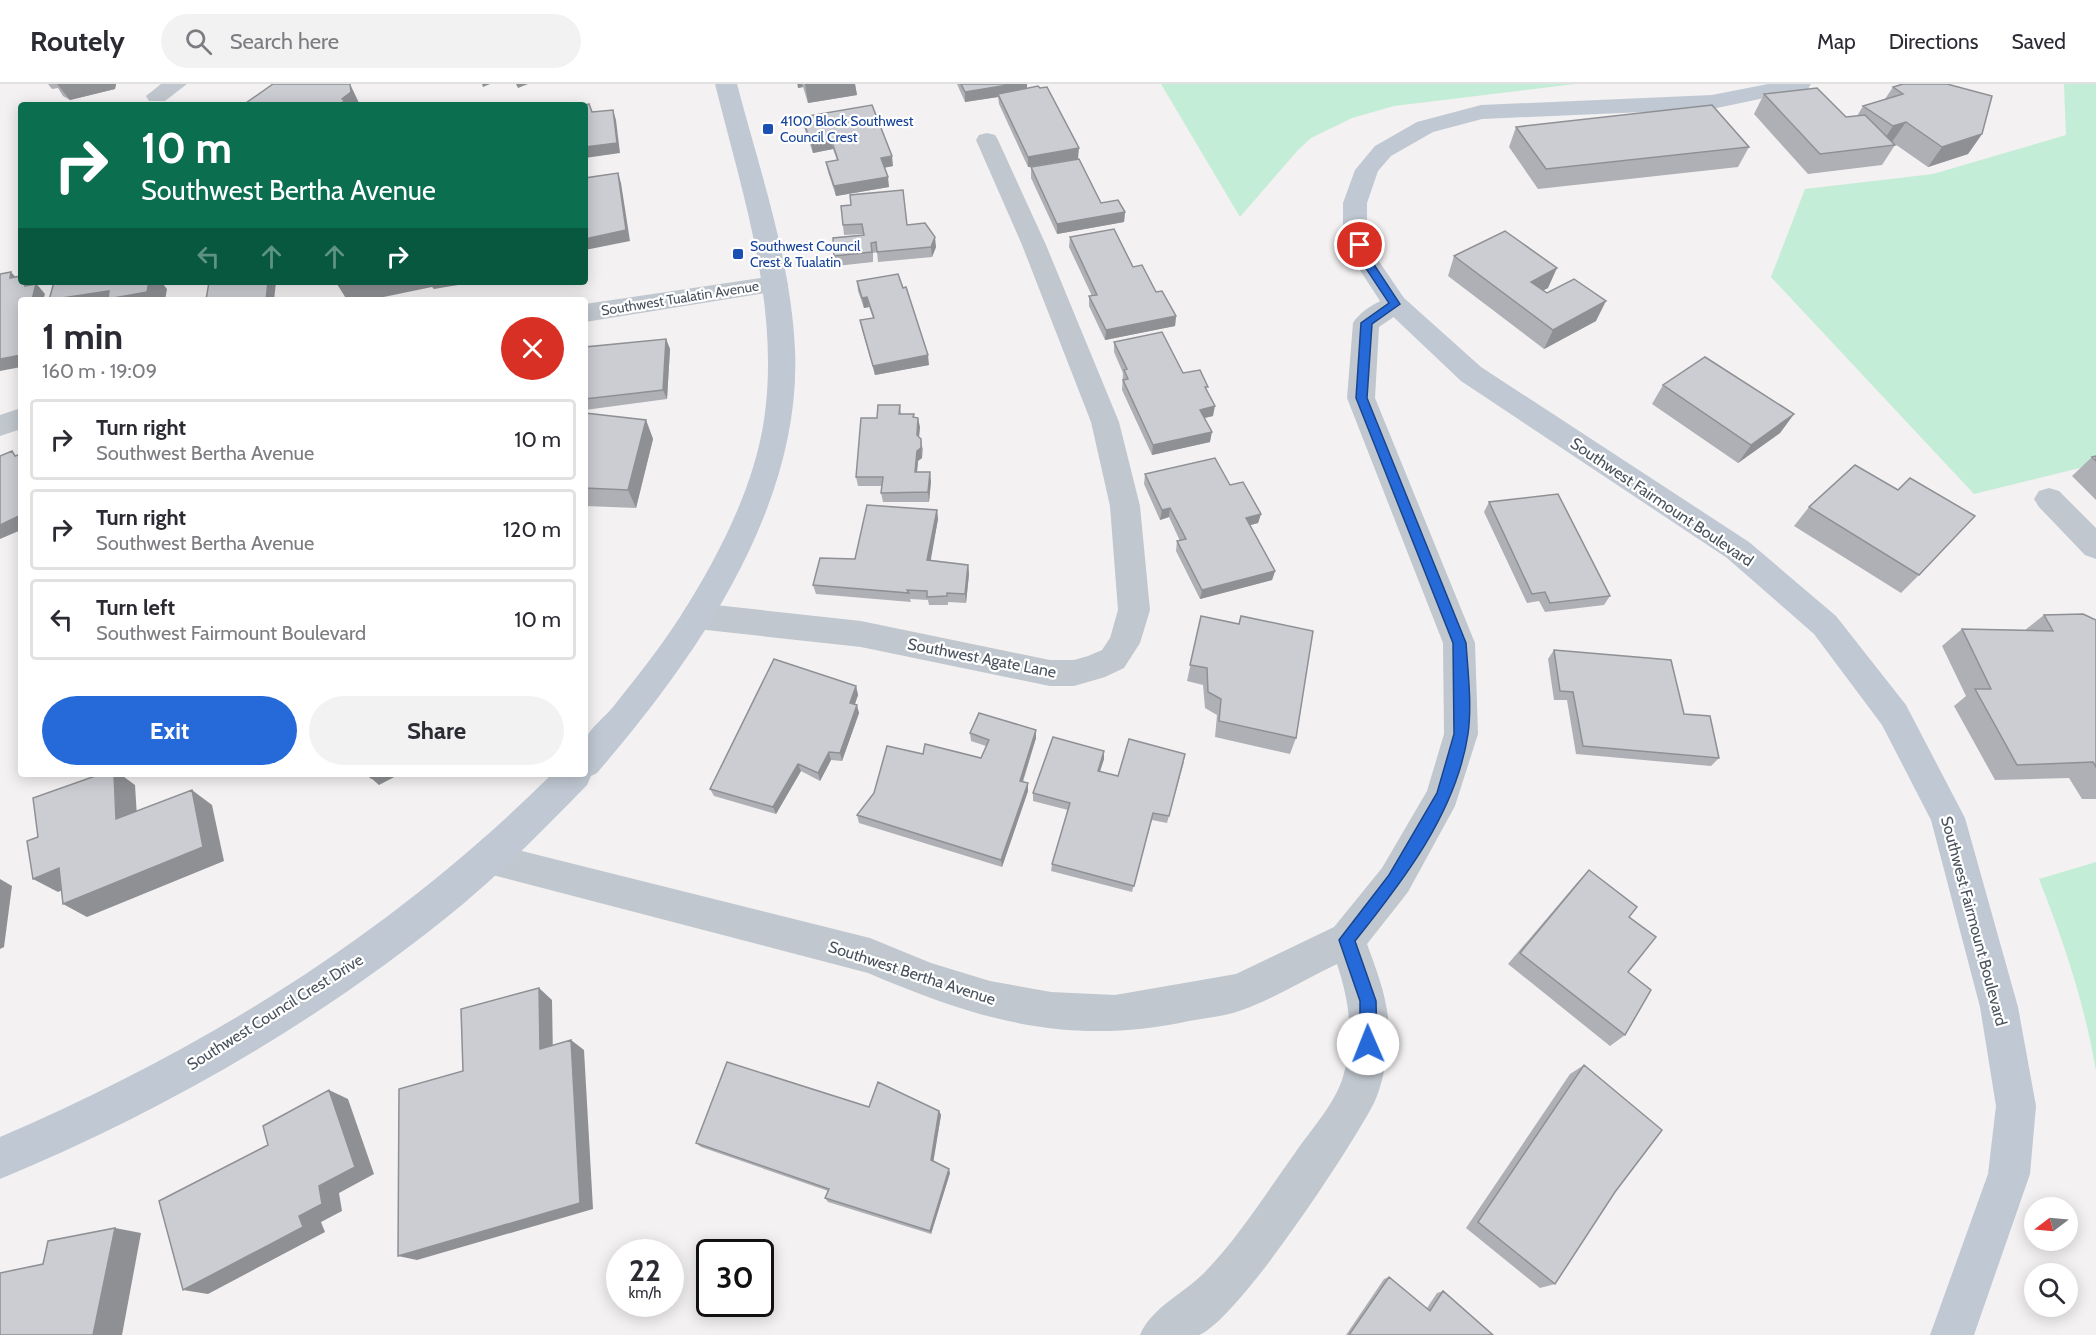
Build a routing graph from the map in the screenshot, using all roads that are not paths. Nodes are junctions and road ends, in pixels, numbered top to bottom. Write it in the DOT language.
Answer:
graph roads {
  1 [pos="176,84"];
  2 [pos="726,84"];
  3 [pos="1800,84"];
  4 [pos="157,96"];
  5 [pos="987,140"];
  6 [pos="775,284"];
  7 [pos="1395,304"];
  8 [pos="588,313"];
  9 [pos="18,419"];
  10 [pos="0,426"];
  11 [pos="2049,499"];
  12 [pos="2096,547"];
  13 [pos="697,616"];
  14 [pos="588,759"];
  15 [pos="572,777"];
  16 [pos="490,859"];
  17 [pos="1347,940"];
  18 [pos="0,1158"];
  19 [pos="1162,1335"];
  20 [pos="1952,1335"];
  1 -- 4 [label="street"];
  2 -- 6 [label="street"];
  3 -- 7 [label="street, Southwest Fairmount Boulevard"];
  5 -- 13 [label="street, Southwest Agate Lane"];
  6 -- 8 [label="street, Southwest Tualatin Avenue"];
  6 -- 13 [label="street"];
  7 -- 17 [label="street, Southwest Bertha Avenue"];
  7 -- 20 [label="street, Southwest Fairmount Boulevard"];
  9 -- 10 [label="street"];
  11 -- 12 [label="street"];
  13 -- 14 [label="street"];
  15 -- 16 [label="street, Southwest Council Crest Drive"];
  16 -- 17 [label="street, Southwest Bertha Avenue"];
  16 -- 18 [label="street, Southwest Council Crest Drive"];
  17 -- 19 [label="street"];
}
